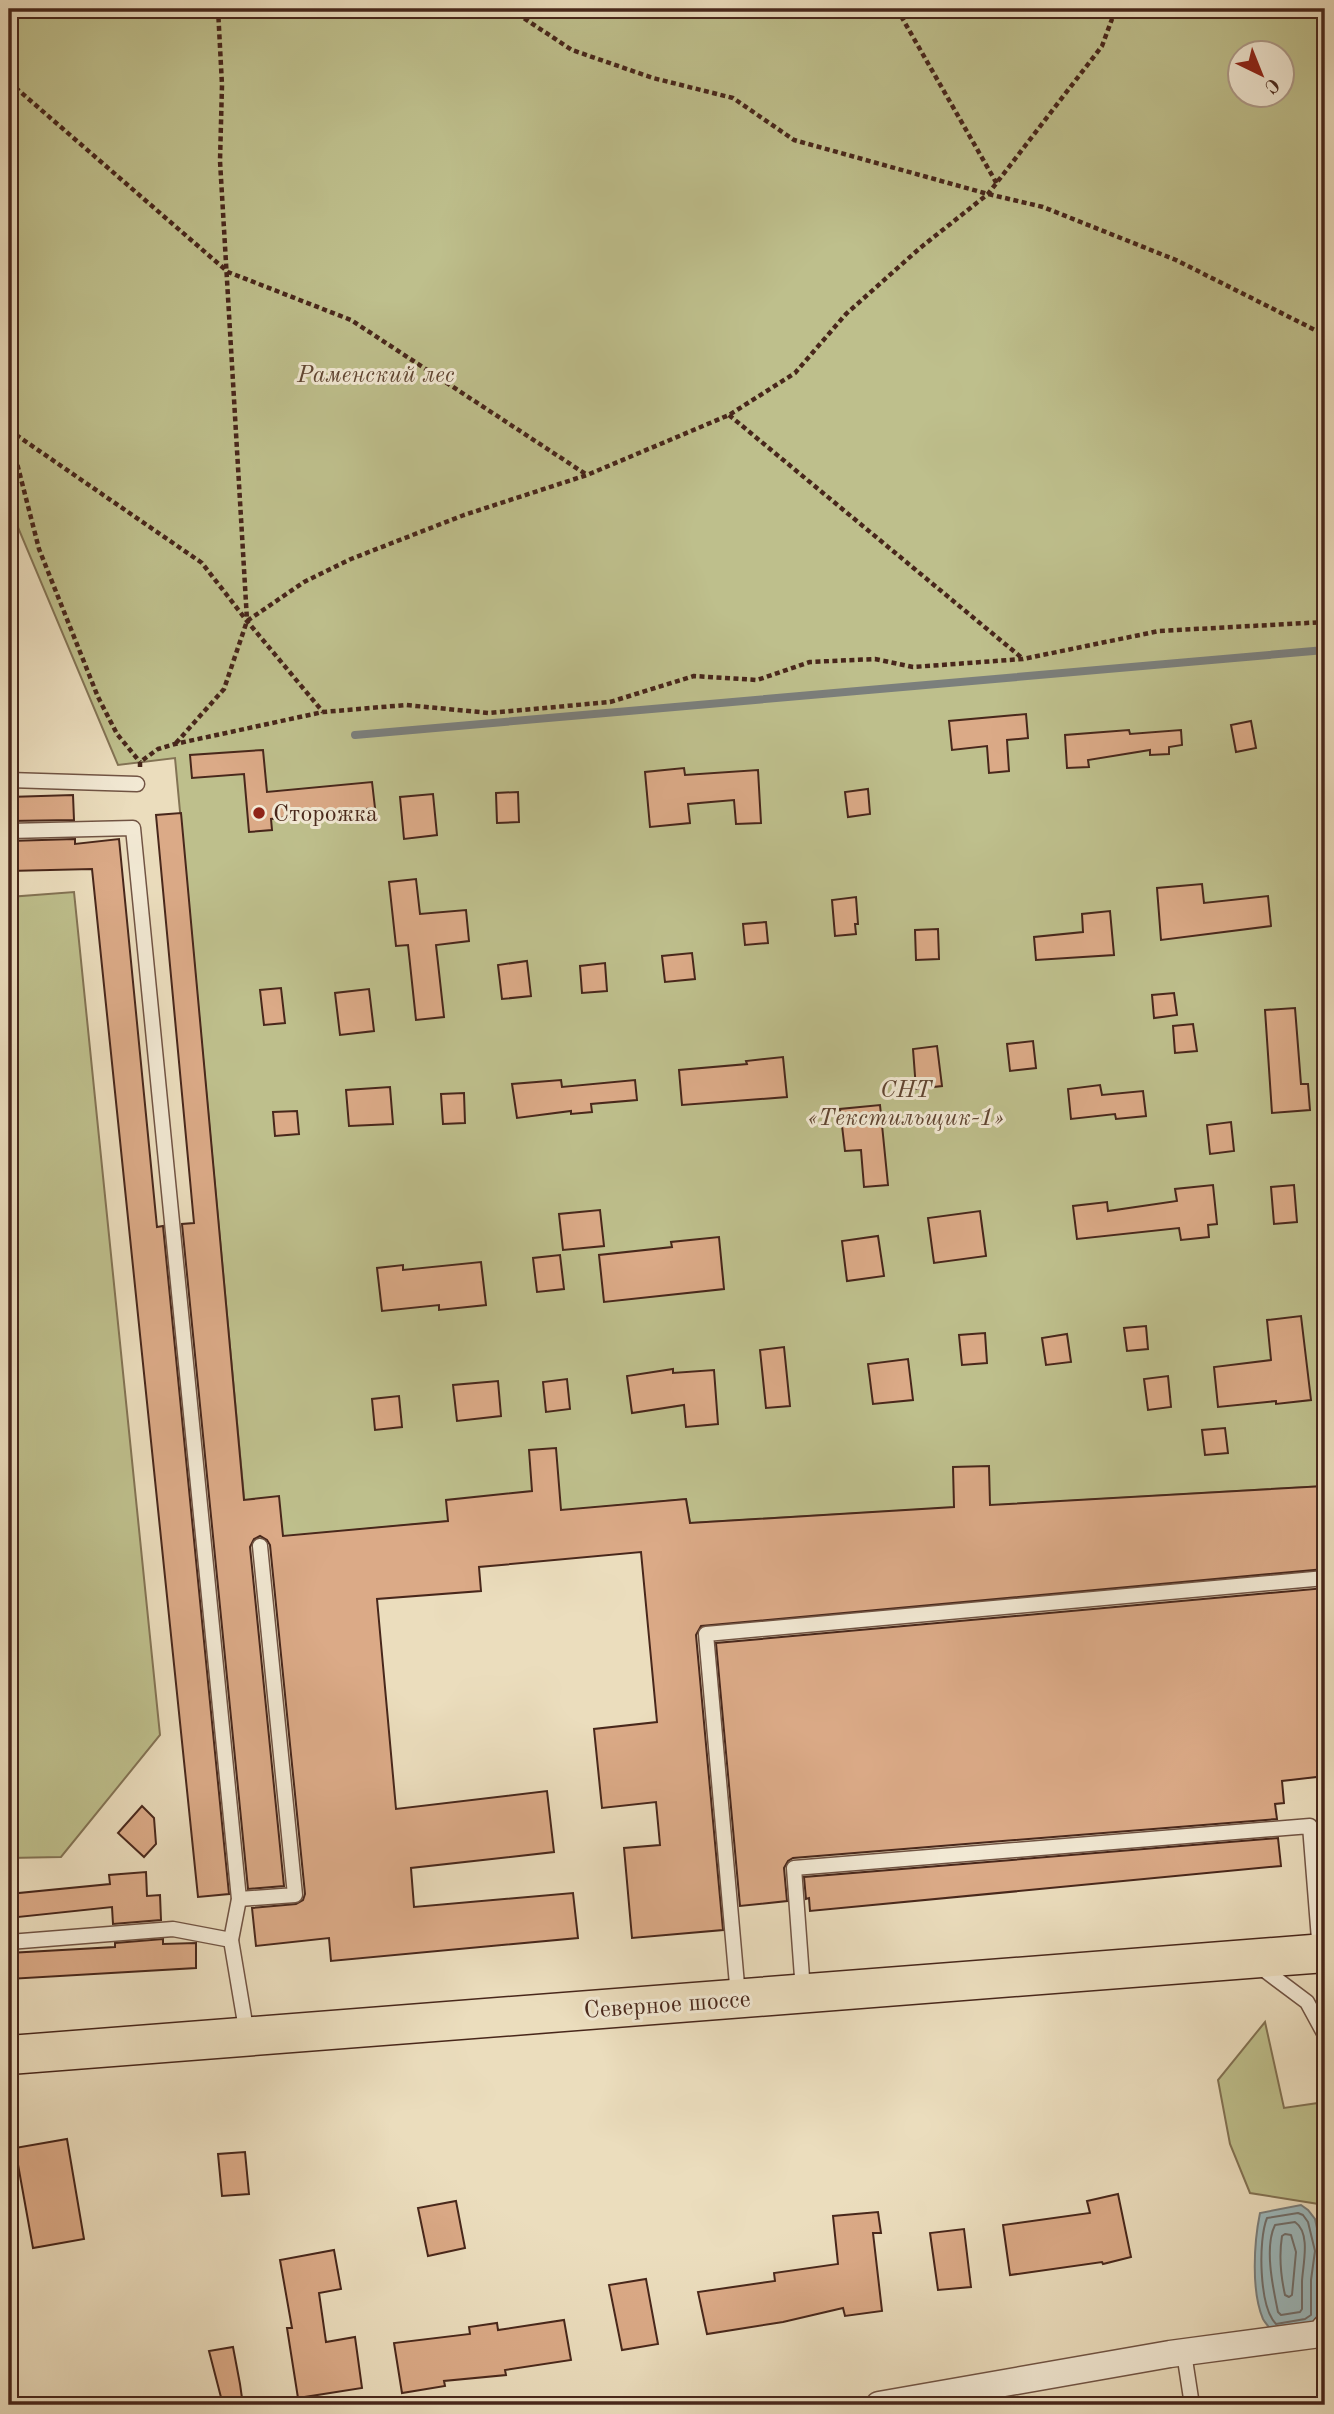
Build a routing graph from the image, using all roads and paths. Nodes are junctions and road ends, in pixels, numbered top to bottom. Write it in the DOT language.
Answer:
graph roads {
  1 [pos="218,9"];
  2 [pos="510,9"];
  3 [pos="897,9"];
  4 [pos="1122,9"];
  5 [pos="9,82"];
  6 [pos="997,184"];
  7 [pos="988,194"];
  8 [pos="228,272"];
  9 [pos="1325,335"];
  10 [pos="729,415"];
  11 [pos="9,431"];
  12 [pos="587,475"];
  13 [pos="247,621"];
  14 [pos="1325,622"];
  15 [pos="1023,659"];
  16 [pos="323,712"];
  17 [pos="175,744"];
  18 [pos="9,780"];
  19 [pos="137,784"];
  20 [pos="9,831"];
  21 [pos="260,1546"];
  22 [pos="1325,1578"];
  23 [pos="239,1899"];
  24 [pos="231,1940"];
  25 [pos="9,1942"];
  26 [pos="1323,1953"];
  27 [pos="1250,1959"];
  28 [pos="804,1993"];
  29 [pos="738,1998"];
  30 [pos="1325,2035"];
  31 [pos="247,2036"];
  32 [pos="9,2055"];
  33 [pos="1325,2328"];
  34 [pos="1184,2353"];
  35 [pos="880,2405"];
  36 [pos="1192,2405"];
  1 -- 8 [label="path"];
  2 -- 7 [label="path"];
  3 -- 6 [label="path"];
  4 -- 6 [label="path"];
  5 -- 8 [label="path"];
  6 -- 7 [label="path"];
  7 -- 9 [label="path"];
  7 -- 10 [label="path"];
  8 -- 12 [label="path"];
  8 -- 13 [label="path"];
  10 -- 12 [label="path"];
  10 -- 15 [label="path"];
  11 -- 13 [label="path"];
  11 -- 17 [label="path"];
  12 -- 13 [label="path"];
  13 -- 16 [label="path"];
  13 -- 17 [label="path"];
  14 -- 15 [label="path"];
  15 -- 16 [label="path"];
  16 -- 17 [label="path"];
  18 -- 19 [label="lane"];
  20 -- 23 [label="lane"];
  21 -- 23 [label="lane"];
  22 -- 29 [label="lane"];
  23 -- 24 [label="lane"];
  24 -- 25 [label="lane"];
  24 -- 31 [label="lane"];
  26 -- 27 [label="main road, Северное шоссе"];
  26 -- 28 [label="lane"];
  27 -- 28 [label="main road, Северное шоссе"];
  27 -- 30 [label="lane"];
  28 -- 29 [label="main road, Северное шоссе"];
  29 -- 31 [label="main road, Северное шоссе"];
  31 -- 32 [label="main road, Северное шоссе"];
  33 -- 34 [label="street"];
  34 -- 35 [label="street"];
  34 -- 36 [label="lane"];
}
